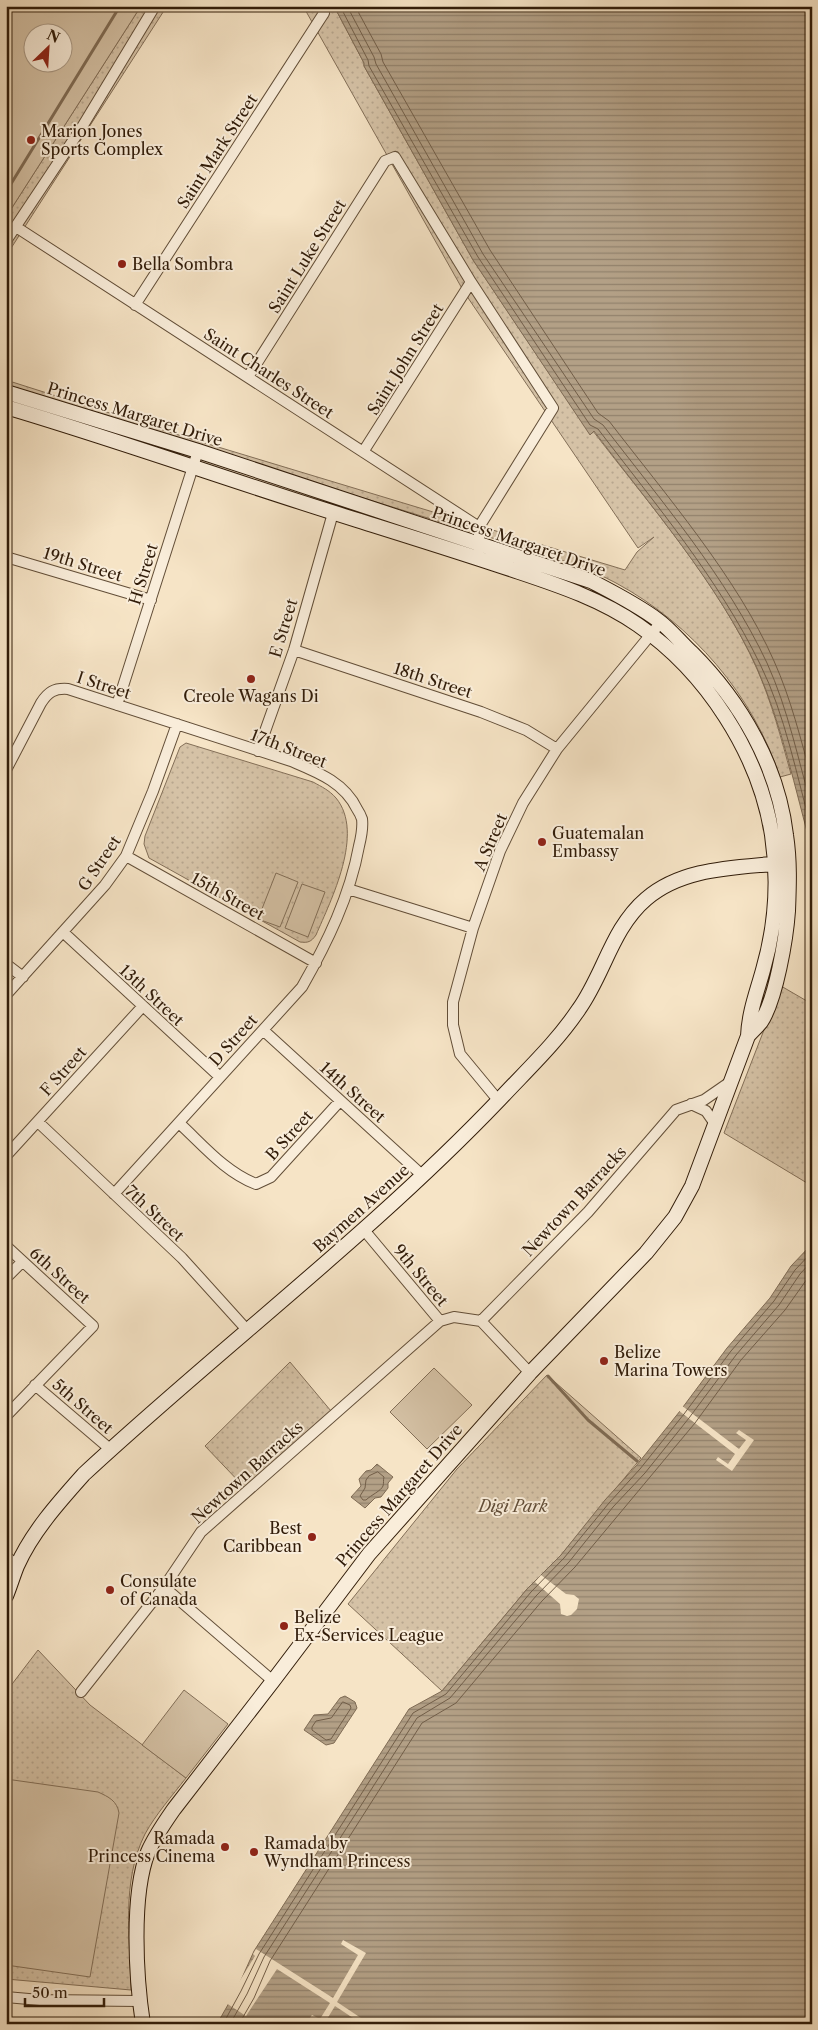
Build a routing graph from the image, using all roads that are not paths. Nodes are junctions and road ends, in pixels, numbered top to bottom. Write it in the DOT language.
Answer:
graph roads {
  1 [pos="155,6"];
  2 [pos="324,13"];
  3 [pos="16,227"];
  4 [pos="6,241"];
  5 [pos="472,282"];
  6 [pos="135,305"];
  7 [pos="248,377"];
  8 [pos="6,392"];
  9 [pos="6,407"];
  10 [pos="198,451"];
  11 [pos="364,452"];
  12 [pos="192,465"];
  13 [pos="333,513"];
  14 [pos="480,527"];
  15 [pos="479,552"];
  16 [pos="6,557"];
  17 [pos="151,600"];
  18 [pos="661,622"];
  19 [pos="650,635"];
  20 [pos="294,650"];
  21 [pos="117,705"];
  22 [pos="177,724"];
  23 [pos="558,750"];
  24 [pos="258,751"];
  25 [pos="6,770"];
  26 [pos="772,836"];
  27 [pos="126,856"];
  28 [pos="781,864"];
  29 [pos="744,867"];
  30 [pos="348,889"];
  31 [pos="776,895"];
  32 [pos="473,928"];
  33 [pos="64,933"];
  34 [pos="316,963"];
  35 [pos="6,964"];
  36 [pos="23,977"];
  37 [pos="6,995"];
  38 [pos="142,1007"];
  39 [pos="263,1030"];
  40 [pos="748,1036"];
  41 [pos="220,1077"];
  42 [pos="730,1082"];
  43 [pos="498,1100"];
  44 [pos="340,1101"];
  45 [pos="691,1104"];
  46 [pos="38,1122"];
  47 [pos="179,1123"];
  48 [pos="714,1124"];
  49 [pos="6,1156"];
  50 [pos="423,1176"];
  51 [pos="114,1194"];
  52 [pos="364,1230"];
  53 [pos="6,1246"];
  54 [pos="22,1262"];
  55 [pos="6,1278"];
  56 [pos="440,1321"];
  57 [pos="481,1321"];
  58 [pos="248,1331"];
  59 [pos="530,1373"];
  60 [pos="35,1385"];
  61 [pos="6,1416"];
  62 [pos="110,1449"];
  63 [pos="6,1556"];
  64 [pos="17,1566"];
  65 [pos="164,1587"];
  66 [pos="6,1596"];
  67 [pos="273,1681"];
  68 [pos="81,1692"];
  69 [pos="6,1997"];
  70 [pos="140,2001"];
  71 [pos="143,2024"];
  1 -- 3 [label="street"];
  2 -- 6 [label="street, Saint Mark Street"];
  3 -- 4 [label="street"];
  3 -- 6 [label="street, Saint Charles Street"];
  5 -- 7 [label="street, Saint Luke Street"];
  5 -- 11 [label="street, Saint John Street"];
  5 -- 14 [label="street"];
  6 -- 7 [label="street, Saint Charles Street"];
  7 -- 11 [label="street, Saint Charles Street"];
  8 -- 10 [label="main road, Princess Margaret Drive"];
  9 -- 12 [label="main road, Princess Margaret Drive"];
  10 -- 12 [label="street, H Street"];
  10 -- 15 [label="main road, Princess Margaret Drive"];
  11 -- 14 [label="street, Saint Charles Street"];
  12 -- 13 [label="main road, Princess Margaret Drive"];
  12 -- 17 [label="street, H Street"];
  13 -- 15 [label="main road, Princess Margaret Drive"];
  13 -- 20 [label="street, E Street"];
  14 -- 15 [label="street"];
  15 -- 18 [label="main road, Princess Margaret Drive"];
  15 -- 19 [label="main road, Princess Margaret Drive"];
  16 -- 17 [label="street, 19th Street"];
  17 -- 21 [label="street, H Street"];
  18 -- 19 [label="street, A Street"];
  18 -- 28 [label="main road, Princess Margaret Drive"];
  19 -- 23 [label="street, A Street"];
  19 -- 26 [label="main road, Princess Margaret Drive"];
  20 -- 23 [label="street, 18th Street"];
  20 -- 24 [label="street, E Street"];
  21 -- 22 [label="street, I Street"];
  21 -- 25 [label="street, I Street"];
  22 -- 24 [label="street, 17th Street"];
  22 -- 27 [label="street, G Street"];
  23 -- 32 [label="street, A Street"];
  24 -- 30 [label="street, 17th Street"];
  26 -- 28 [label="main road, Princess Margaret Drive"];
  26 -- 29 [label="main road"];
  27 -- 33 [label="street, G Street"];
  27 -- 34 [label="street, 15th Street"];
  28 -- 29 [label="main road, Baymen Avenue"];
  28 -- 31 [label="main road, Princess Margaret Drive"];
  28 -- 40 [label="main road, Princess Margaret Drive"];
  29 -- 31 [label="main road"];
  29 -- 43 [label="main road, Baymen Avenue"];
  30 -- 32 [label="street"];
  30 -- 34 [label="street, D Street"];
  31 -- 40 [label="main road, Princess Margaret Drive"];
  32 -- 43 [label="street, A Street"];
  33 -- 36 [label="street, G Street"];
  33 -- 38 [label="street, 13th Street"];
  34 -- 39 [label="street, D Street"];
  35 -- 36 [label="street"];
  36 -- 37 [label="street, G Street"];
  38 -- 41 [label="street, 13th Street"];
  38 -- 46 [label="street, F Street"];
  39 -- 41 [label="street, D Street"];
  39 -- 44 [label="street, 14th Street"];
  40 -- 42 [label="main road, Princess Margaret Drive"];
  41 -- 47 [label="street, D Street"];
  42 -- 45 [label="street, Newtown Barracks"];
  42 -- 48 [label="main road, Princess Margaret Drive"];
  43 -- 50 [label="main road, Baymen Avenue"];
  44 -- 47 [label="street, B Street"];
  44 -- 50 [label="street, 14th Street"];
  45 -- 48 [label="street"];
  45 -- 57 [label="street, Newtown Barracks"];
  46 -- 49 [label="street, F Street"];
  46 -- 51 [label="street, 7th Street"];
  47 -- 51 [label="street, D Street"];
  48 -- 59 [label="main road, Princess Margaret Drive"];
  50 -- 52 [label="main road, Baymen Avenue"];
  51 -- 58 [label="street, 7th Street"];
  52 -- 56 [label="street, 9th Street"];
  52 -- 58 [label="main road, Baymen Avenue"];
  53 -- 54 [label="street, 6th Street"];
  54 -- 55 [label="street"];
  54 -- 60 [label="street, 6th Street"];
  56 -- 57 [label="street, 9th Street"];
  56 -- 65 [label="street, Newtown Barracks"];
  57 -- 59 [label="street"];
  58 -- 62 [label="main road, Baymen Avenue"];
  59 -- 67 [label="main road, Princess Margaret Drive"];
  60 -- 61 [label="street"];
  60 -- 62 [label="street, 5th Street"];
  62 -- 64 [label="main road, Baymen Avenue"];
  63 -- 64 [label="street"];
  64 -- 66 [label="main road, Baymen Avenue"];
  65 -- 67 [label="street"];
  65 -- 68 [label="street, Newtown Barracks"];
  67 -- 70 [label="main road, Princess Margaret Drive"];
  69 -- 70 [label="street"];
  70 -- 71 [label="main road, Princess Margaret Drive"];
}
